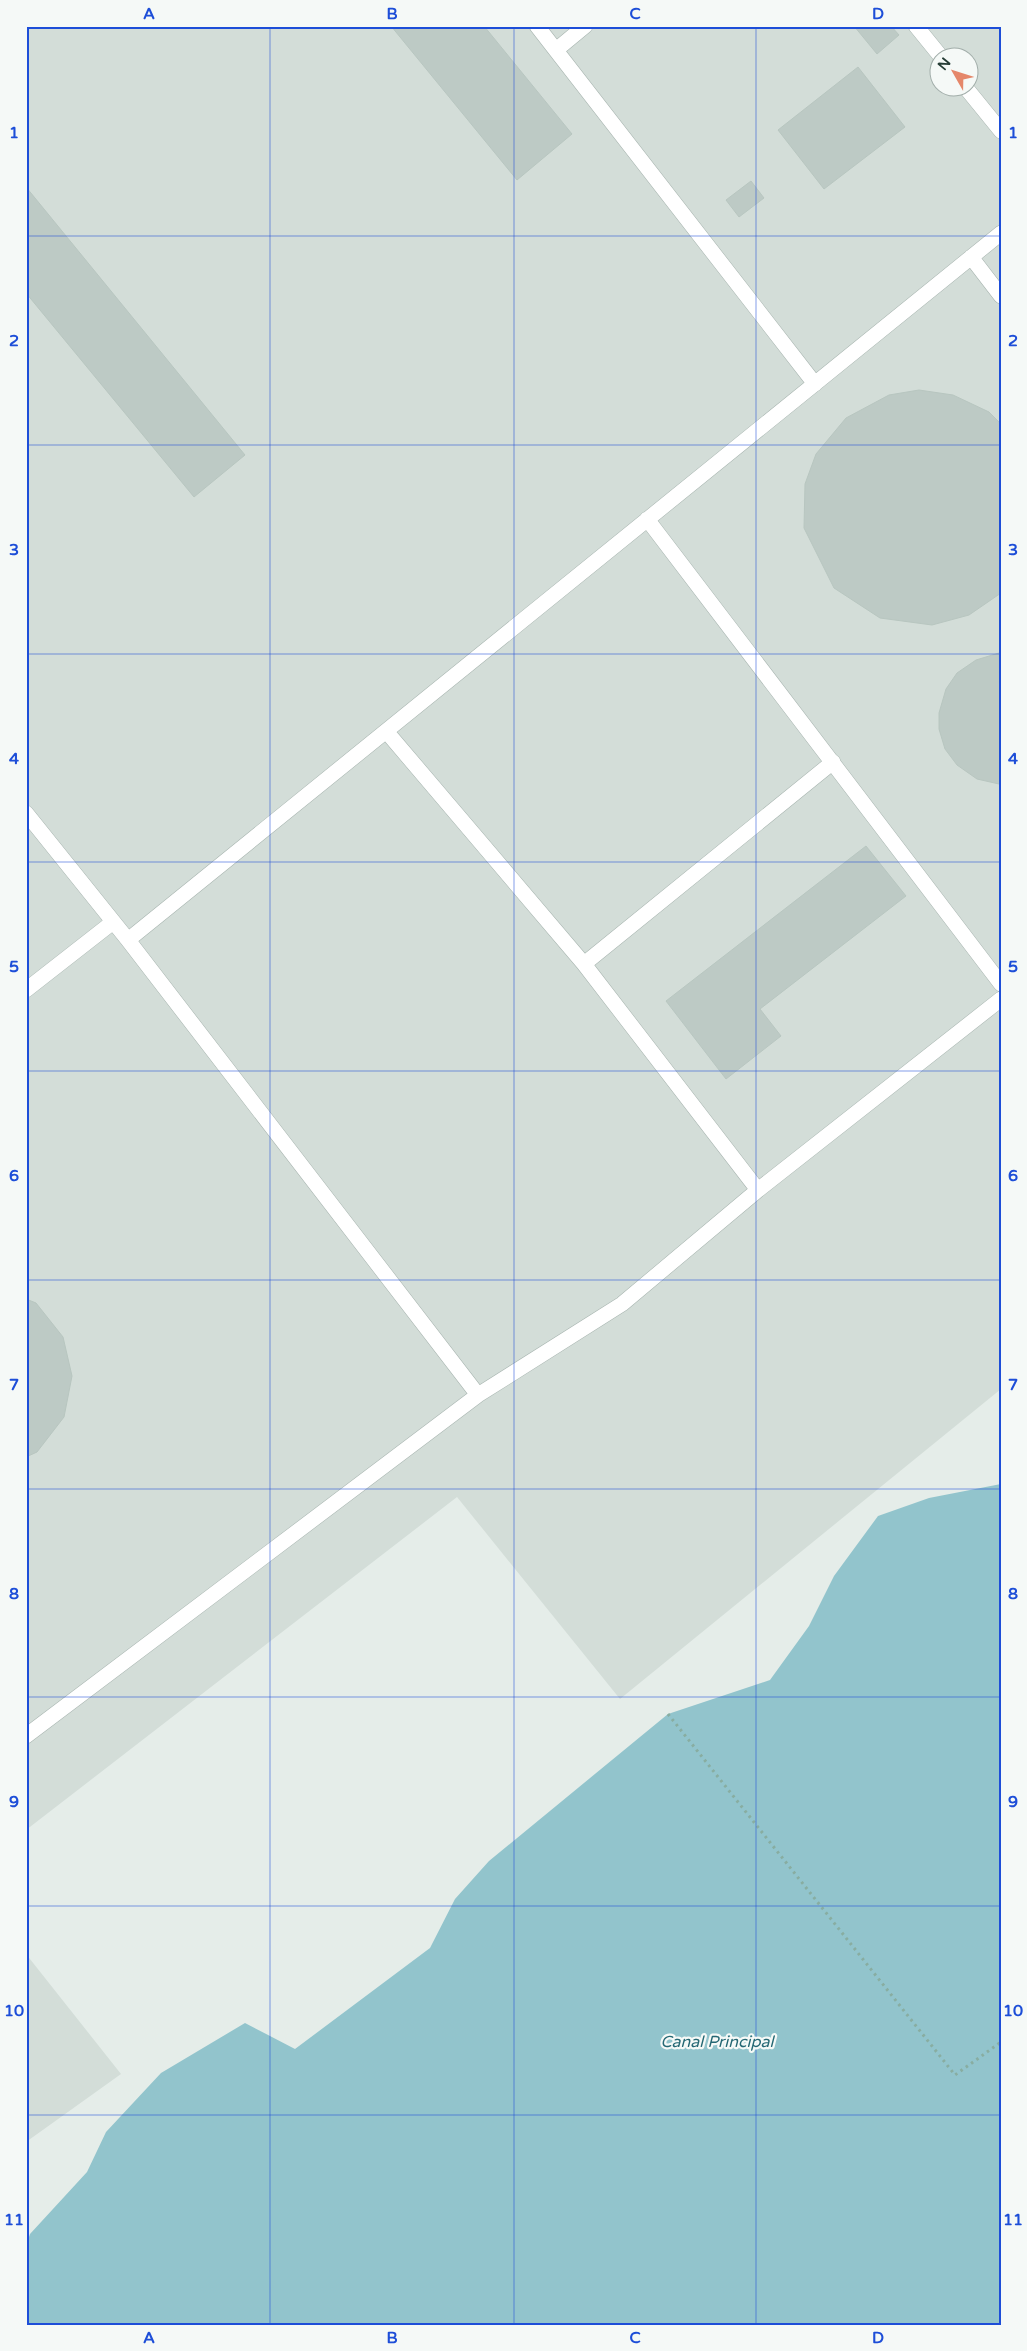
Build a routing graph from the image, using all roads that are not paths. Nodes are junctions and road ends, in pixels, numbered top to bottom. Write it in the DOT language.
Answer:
graph roads {
  1 [pos="537,26"];
  2 [pos="585,26"];
  3 [pos="916,26"];
  4 [pos="934,48"];
  5 [pos="556,50"];
  6 [pos="974,98"];
  7 [pos="1001,131"];
  8 [pos="1001,233"];
  9 [pos="971,257"];
  10 [pos="1001,296"];
  11 [pos="815,384"];
  12 [pos="647,519"];
  13 [pos="386,731"];
  14 [pos="833,762"];
  15 [pos="26,813"];
  16 [pos="113,922"];
  17 [pos="128,940"];
  18 [pos="584,964"];
  19 [pos="1001,984"];
  20 [pos="26,990"];
  21 [pos="1001,999"];
  22 [pos="758,1190"];
  23 [pos="478,1395"];
  24 [pos="26,1736"];
  1 -- 5 [label="lane"];
  2 -- 5 [label="lane"];
  3 -- 4 [label="lane"];
  5 -- 11 [label="lane"];
  6 -- 7 [label="lane"];
  8 -- 9 [label="lane"];
  9 -- 10 [label="lane"];
  9 -- 11 [label="lane"];
  11 -- 12 [label="lane"];
  12 -- 13 [label="lane"];
  12 -- 14 [label="lane"];
  13 -- 17 [label="lane"];
  13 -- 18 [label="lane"];
  14 -- 18 [label="lane"];
  14 -- 19 [label="lane"];
  15 -- 16 [label="lane"];
  16 -- 17 [label="lane"];
  16 -- 20 [label="lane"];
  17 -- 23 [label="lane"];
  18 -- 22 [label="lane"];
  21 -- 22 [label="lane"];
  22 -- 23 [label="lane"];
  23 -- 24 [label="lane"];
}
